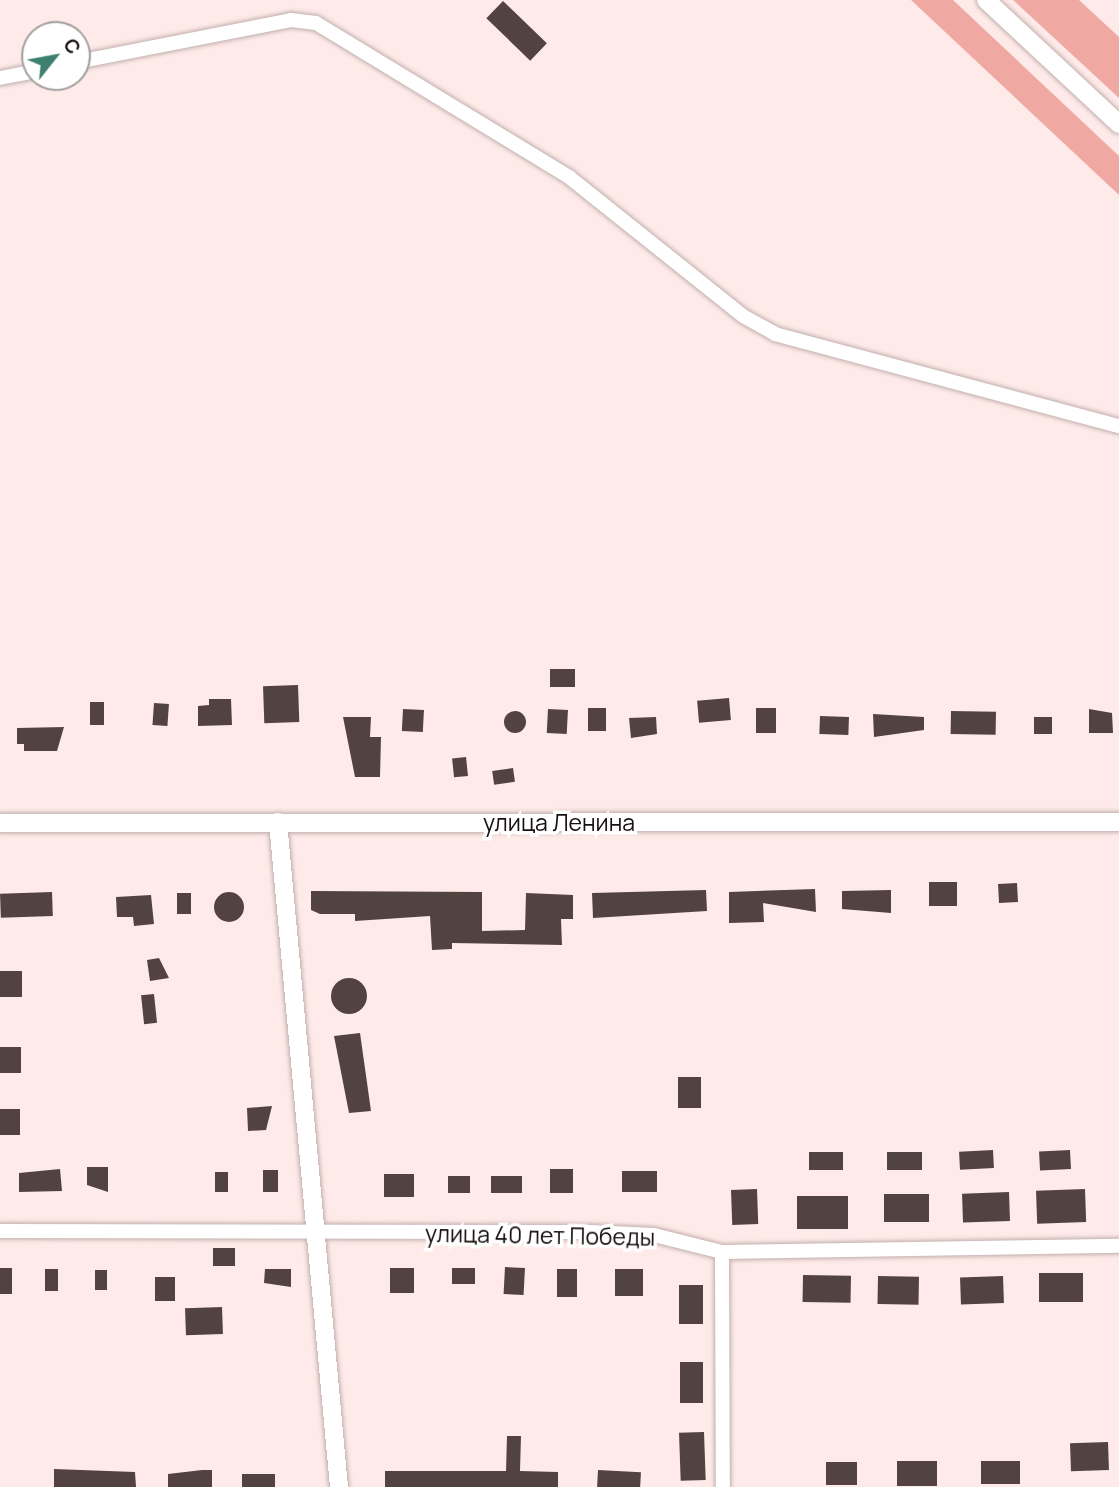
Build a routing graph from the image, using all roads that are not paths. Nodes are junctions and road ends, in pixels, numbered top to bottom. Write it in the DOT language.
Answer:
graph roads {
  1 [pos="986,0"];
  2 [pos="91,59"];
  3 [pos="21,74"];
  4 [pos="0,78"];
  5 [pos="1119,124"];
  6 [pos="1119,426"];
  7 [pos="0,822"];
  8 [pos="278,822"];
  9 [pos="1119,822"];
  10 [pos="0,1231"];
  11 [pos="319,1233"];
  12 [pos="1119,1246"];
  13 [pos="722,1252"];
  14 [pos="339,1487"];
  15 [pos="723,1487"];
  1 -- 5 [label="street"];
  2 -- 6 [label="street"];
  3 -- 4 [label="street"];
  7 -- 8 [label="street, улица Ленина"];
  8 -- 9 [label="street, улица Ленина"];
  8 -- 11 [label="street"];
  10 -- 11 [label="street, улица 40 лет Победы"];
  11 -- 13 [label="street, улица 40 лет Победы"];
  11 -- 14 [label="street"];
  12 -- 13 [label="street, улица 40 лет Победы"];
  13 -- 15 [label="street"];
}
